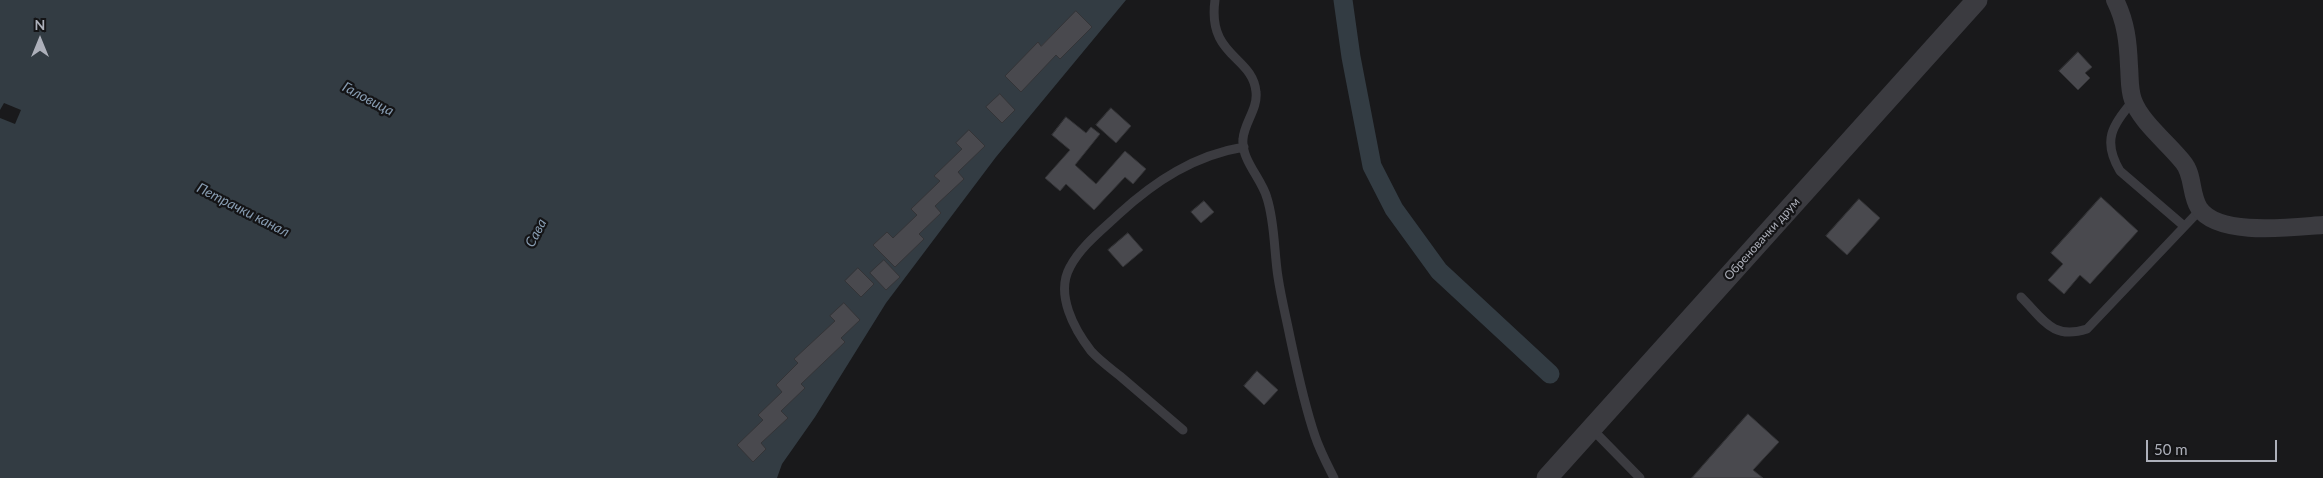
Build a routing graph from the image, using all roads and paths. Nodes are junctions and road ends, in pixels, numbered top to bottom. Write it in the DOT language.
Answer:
graph roads {
  1 [pos="1215,0"];
  2 [pos="1977,0"];
  3 [pos="2115,0"];
  4 [pos="2133,100"];
  5 [pos="1244,147"];
  6 [pos="2201,209"];
  7 [pos="2323,225"];
  8 [pos="2184,226"];
  9 [pos="2021,297"];
  10 [pos="1592,428"];
  11 [pos="1183,430"];
  12 [pos="1334,478"];
  13 [pos="1548,478"];
  14 [pos="1640,478"];
  1 -- 5 [label="lane"];
  2 -- 10 [label="street, Обреновачки друм"];
  3 -- 4 [label="street"];
  4 -- 6 [label="street"];
  4 -- 8 [label="lane"];
  5 -- 11 [label="lane"];
  5 -- 12 [label="lane"];
  6 -- 7 [label="street"];
  6 -- 8 [label="lane"];
  8 -- 9 [label="lane"];
  10 -- 13 [label="street, Обреновачки друм"];
  10 -- 14 [label="lane"];
}
